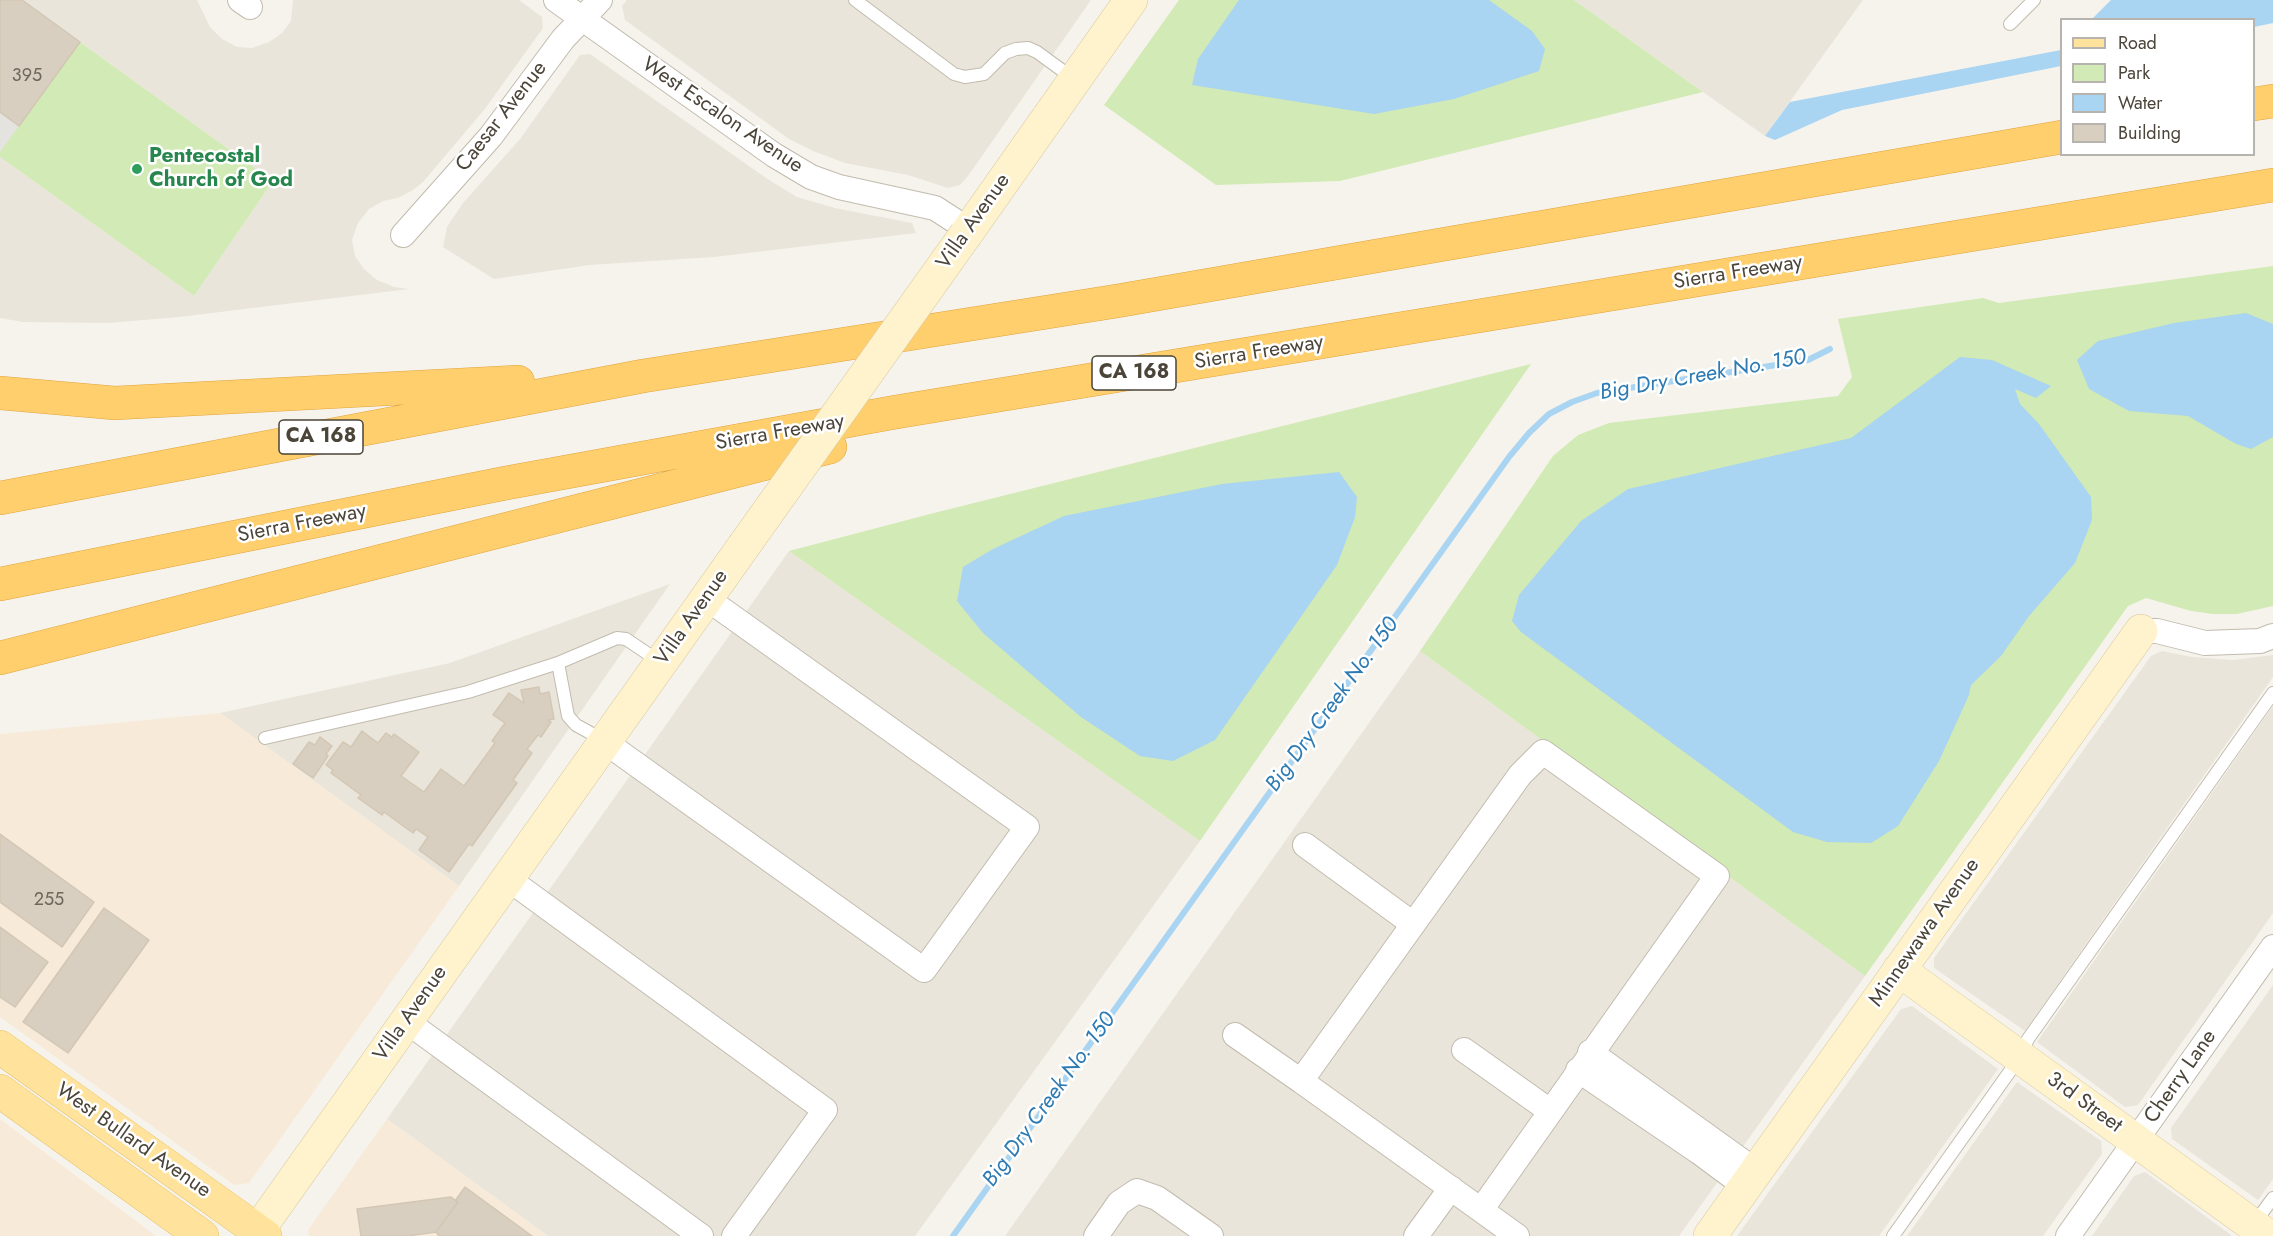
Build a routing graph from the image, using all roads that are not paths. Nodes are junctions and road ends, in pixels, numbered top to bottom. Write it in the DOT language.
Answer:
graph roads {
  1 [pos="556,0"];
  2 [pos="600,0"];
  3 [pos="855,0"];
  4 [pos="1131,0"];
  5 [pos="2034,0"];
  6 [pos="582,20"];
  7 [pos="2010,24"];
  8 [pos="1075,80"];
  9 [pos="2273,101"];
  10 [pos="2255,104"];
  11 [pos="2060,138"];
  12 [pos="2273,185"];
  13 [pos="967,232"];
  14 [pos="403,235"];
  15 [pos="642,376"];
  16 [pos="1108,378"];
  17 [pos="0,393"];
  18 [pos="0,498"];
  19 [pos="0,584"];
  20 [pos="706,598"];
  21 [pos="2141,631"];
  22 [pos="2273,636"];
  23 [pos="0,658"];
  24 [pos="661,662"];
  25 [pos="558,663"];
  26 [pos="2273,693"];
  27 [pos="265,738"];
  28 [pos="605,742"];
  29 [pos="1305,845"];
  30 [pos="507,878"];
  31 [pos="1413,924"];
  32 [pos="2273,947"];
  33 [pos="1899,970"];
  34 [pos="406,1021"];
  35 [pos="1235,1035"];
  36 [pos="0,1047"];
  37 [pos="1464,1050"];
  38 [pos="2020,1057"];
  39 [pos="1584,1061"];
  40 [pos="1301,1081"];
  41 [pos="0,1091"];
  42 [pos="1550,1111"];
  43 [pos="2136,1140"];
  44 [pos="1751,1179"];
  45 [pos="1451,1188"];
  46 [pos="2273,1198"];
  47 [pos="1481,1209"];
  48 [pos="2256,1232"];
  49 [pos="259,1234"];
  50 [pos="202,1236"];
  51 [pos="701,1236"];
  52 [pos="734,1236"];
  53 [pos="1096,1236"];
  54 [pos="1211,1236"];
  55 [pos="1416,1236"];
  56 [pos="1517,1236"];
  57 [pos="1710,1236"];
  58 [pos="1893,1236"];
  59 [pos="2068,1236"];
  1 -- 6 [label="street, West Escalon Avenue"];
  2 -- 6 [label="street, Caesar Avenue"];
  3 -- 8 [label="lane"];
  4 -- 8 [label="main road, Villa Avenue"];
  5 -- 7 [label="lane"];
  6 -- 13 [label="street, West Escalon Avenue"];
  6 -- 14 [label="street, Caesar Avenue"];
  8 -- 13 [label="main road, Villa Avenue"];
  9 -- 10 [label="highway"];
  11 -- 15 [label="highway, CA 168"];
  12 -- 16 [label="highway, Sierra Freeway / CA 168"];
  13 -- 20 [label="main road, Villa Avenue, bridge"];
  15 -- 17 [label="highway"];
  15 -- 18 [label="highway, CA 168"];
  16 -- 19 [label="highway, Sierra Freeway / CA 168"];
  16 -- 23 [label="highway"];
  20 -- 24 [label="main road, Villa Avenue"];
  20 -- 28 [label="street"];
  21 -- 22 [label="street"];
  21 -- 33 [label="main road, Minnewawa Avenue"];
  24 -- 25 [label="lane"];
  24 -- 28 [label="main road, Villa Avenue"];
  25 -- 27 [label="lane"];
  25 -- 28 [label="lane"];
  26 -- 38 [label="lane"];
  28 -- 30 [label="main road, Villa Avenue"];
  29 -- 31 [label="street"];
  30 -- 34 [label="main road, Villa Avenue"];
  30 -- 52 [label="street"];
  31 -- 39 [label="street"];
  31 -- 40 [label="street"];
  32 -- 43 [label="street, Cherry Lane"];
  33 -- 38 [label="main road, 3rd Street"];
  33 -- 44 [label="main road, Minnewawa Avenue"];
  34 -- 49 [label="main road, Villa Avenue"];
  34 -- 51 [label="street"];
  35 -- 40 [label="street"];
  36 -- 49 [label="main road, West Bullard Avenue"];
  37 -- 42 [label="street"];
  38 -- 43 [label="main road, 3rd Street"];
  38 -- 58 [label="lane"];
  39 -- 42 [label="street"];
  39 -- 44 [label="street"];
  40 -- 45 [label="street"];
  41 -- 50 [label="main road, West Bullard Avenue"];
  42 -- 47 [label="street"];
  43 -- 48 [label="main road, 3rd Street"];
  43 -- 59 [label="street, Cherry Lane"];
  44 -- 57 [label="main road, Minnewawa Avenue"];
  45 -- 47 [label="street"];
  45 -- 55 [label="street"];
  46 -- 48 [label="lane"];
  47 -- 56 [label="street"];
  53 -- 54 [label="street"];
}
